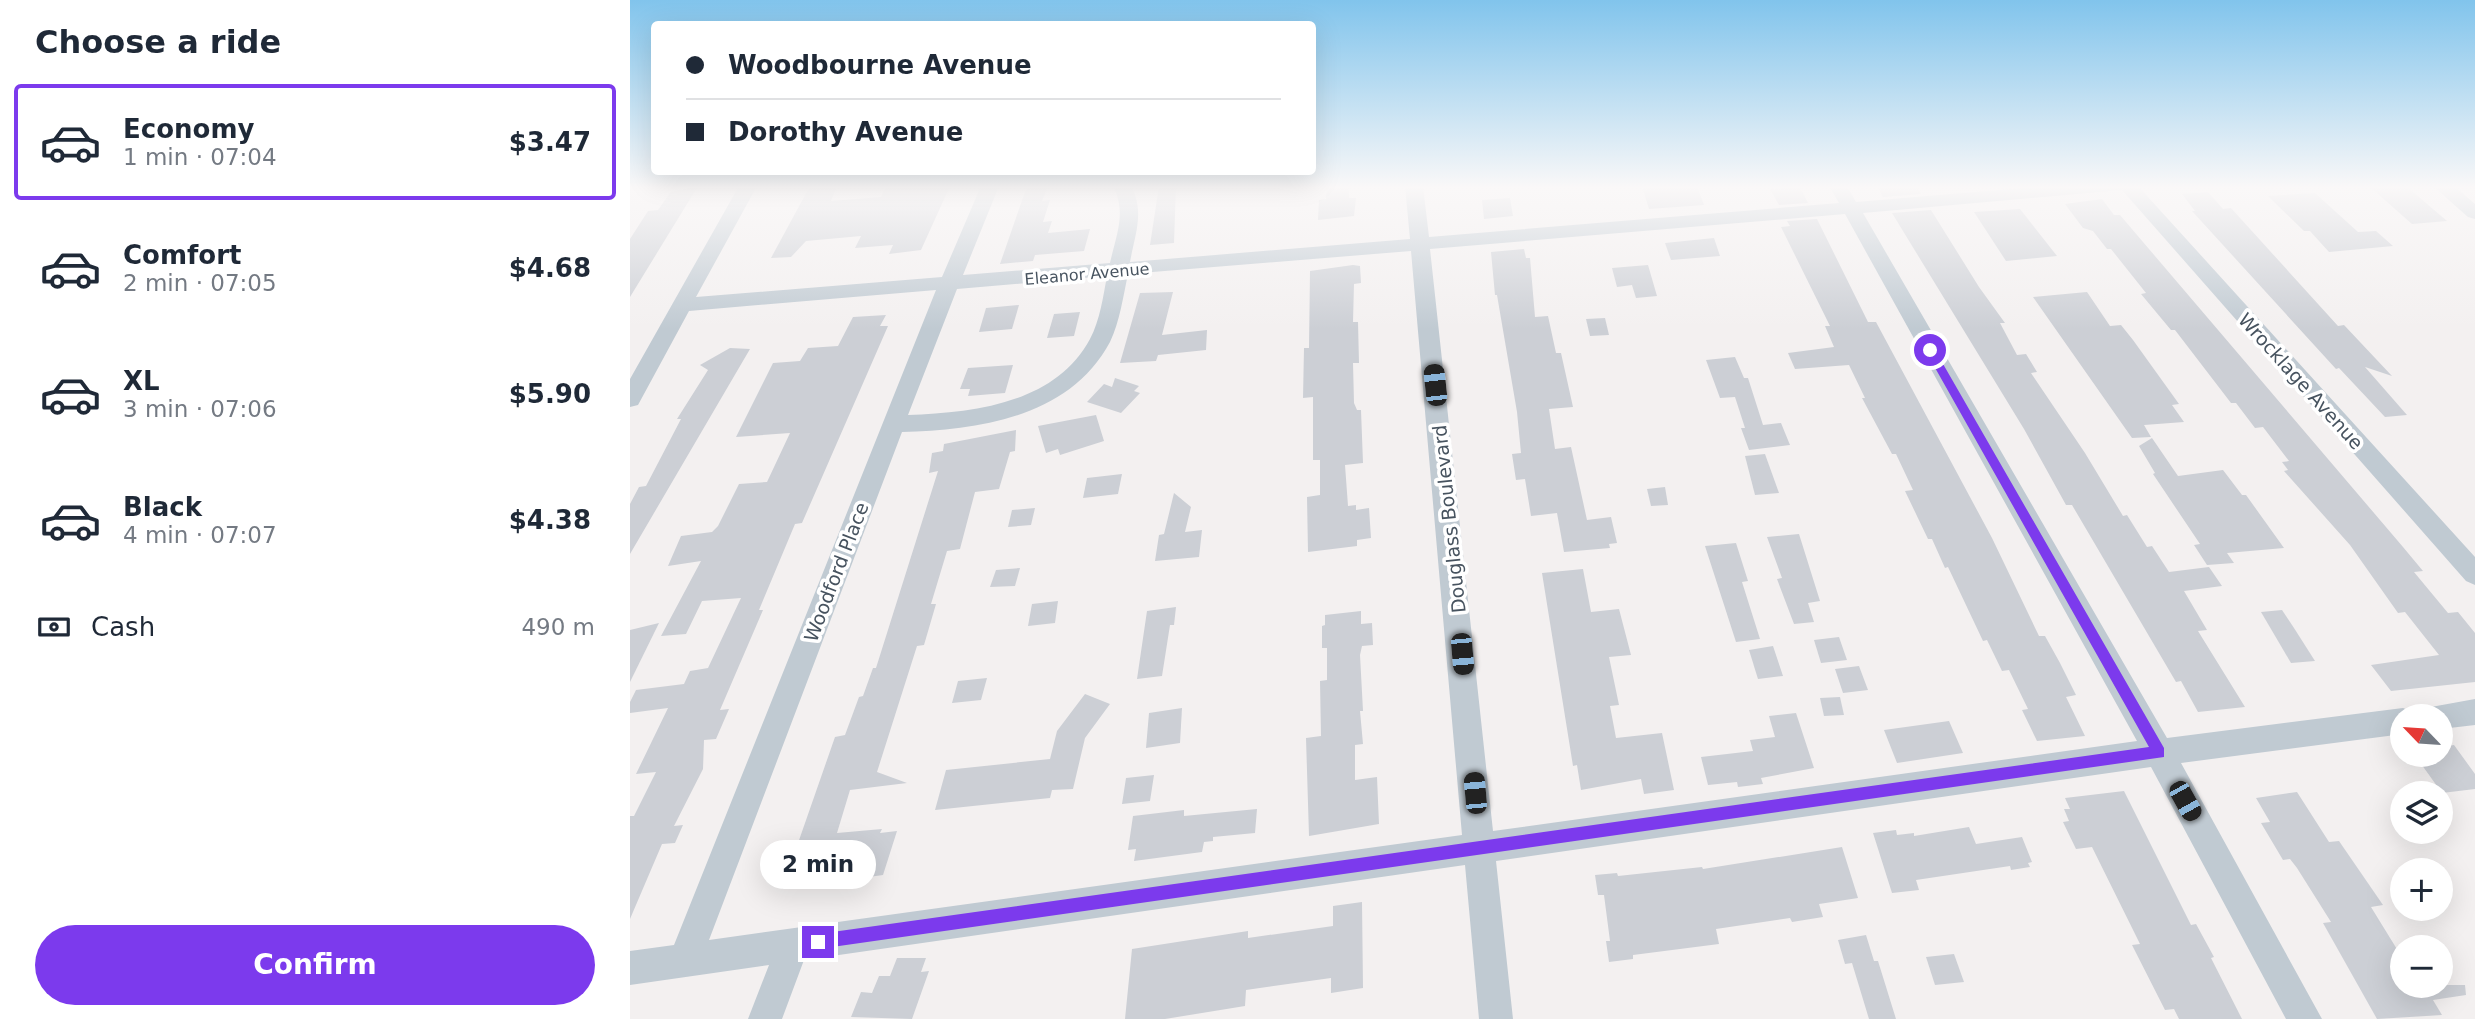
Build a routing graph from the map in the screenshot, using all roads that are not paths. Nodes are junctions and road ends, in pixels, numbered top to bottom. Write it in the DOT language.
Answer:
graph roads {
  1 [pos="723,234"];
  2 [pos="971,234"];
  3 [pos="1126,234"];
  4 [pos="1420,234"];
  5 [pos="1522,234"];
  6 [pos="1865,234"];
  7 [pos="2170,234"];
  8 [pos="1421,245"];
  9 [pos="1118,271"];
  10 [pos="951,285"];
  11 [pos="684,305"];
  12 [pos="653,358"];
  13 [pos="630,368"];
  14 [pos="630,399"];
  15 [pos="894,424"];
  16 [pos="2475,573"];
  17 [pos="2475,712"];
  18 [pos="2454,714"];
  19 [pos="2390,723"];
  20 [pos="2159,752"];
  21 [pos="1480,848"];
  22 [pos="793,945"];
  23 [pos="685,960"];
  24 [pos="630,968"];
  25 [pos="765,1019"];
  26 [pos="1496,1019"];
  27 [pos="2305,1019"];
  1 -- 11 [label="street"];
  2 -- 10 [label="street, Woodford Place"];
  3 -- 9 [label="street"];
  4 -- 8 [label="street, Douglass Boulevard"];
  5 -- 8 [label="street, Eleanor Avenue"];
  6 -- 20 [label="street"];
  7 -- 16 [label="street, Wrocklage Avenue"];
  8 -- 9 [label="street, Eleanor Avenue"];
  8 -- 21 [label="street, Douglass Boulevard"];
  9 -- 10 [label="street, Eleanor Avenue"];
  9 -- 15 [label="street"];
  10 -- 11 [label="street, Eleanor Avenue"];
  10 -- 15 [label="street, Woodford Place"];
  11 -- 12 [label="street"];
  12 -- 13 [label="street"];
  12 -- 14 [label="street"];
  15 -- 23 [label="street, Woodford Place"];
  17 -- 18 [label="street"];
  19 -- 20 [label="street"];
  20 -- 21 [label="street"];
  20 -- 27 [label="street"];
  21 -- 22 [label="street"];
  21 -- 26 [label="street, Douglass Boulevard"];
  22 -- 23 [label="street"];
  22 -- 25 [label="street"];
  23 -- 24 [label="street"];
}
